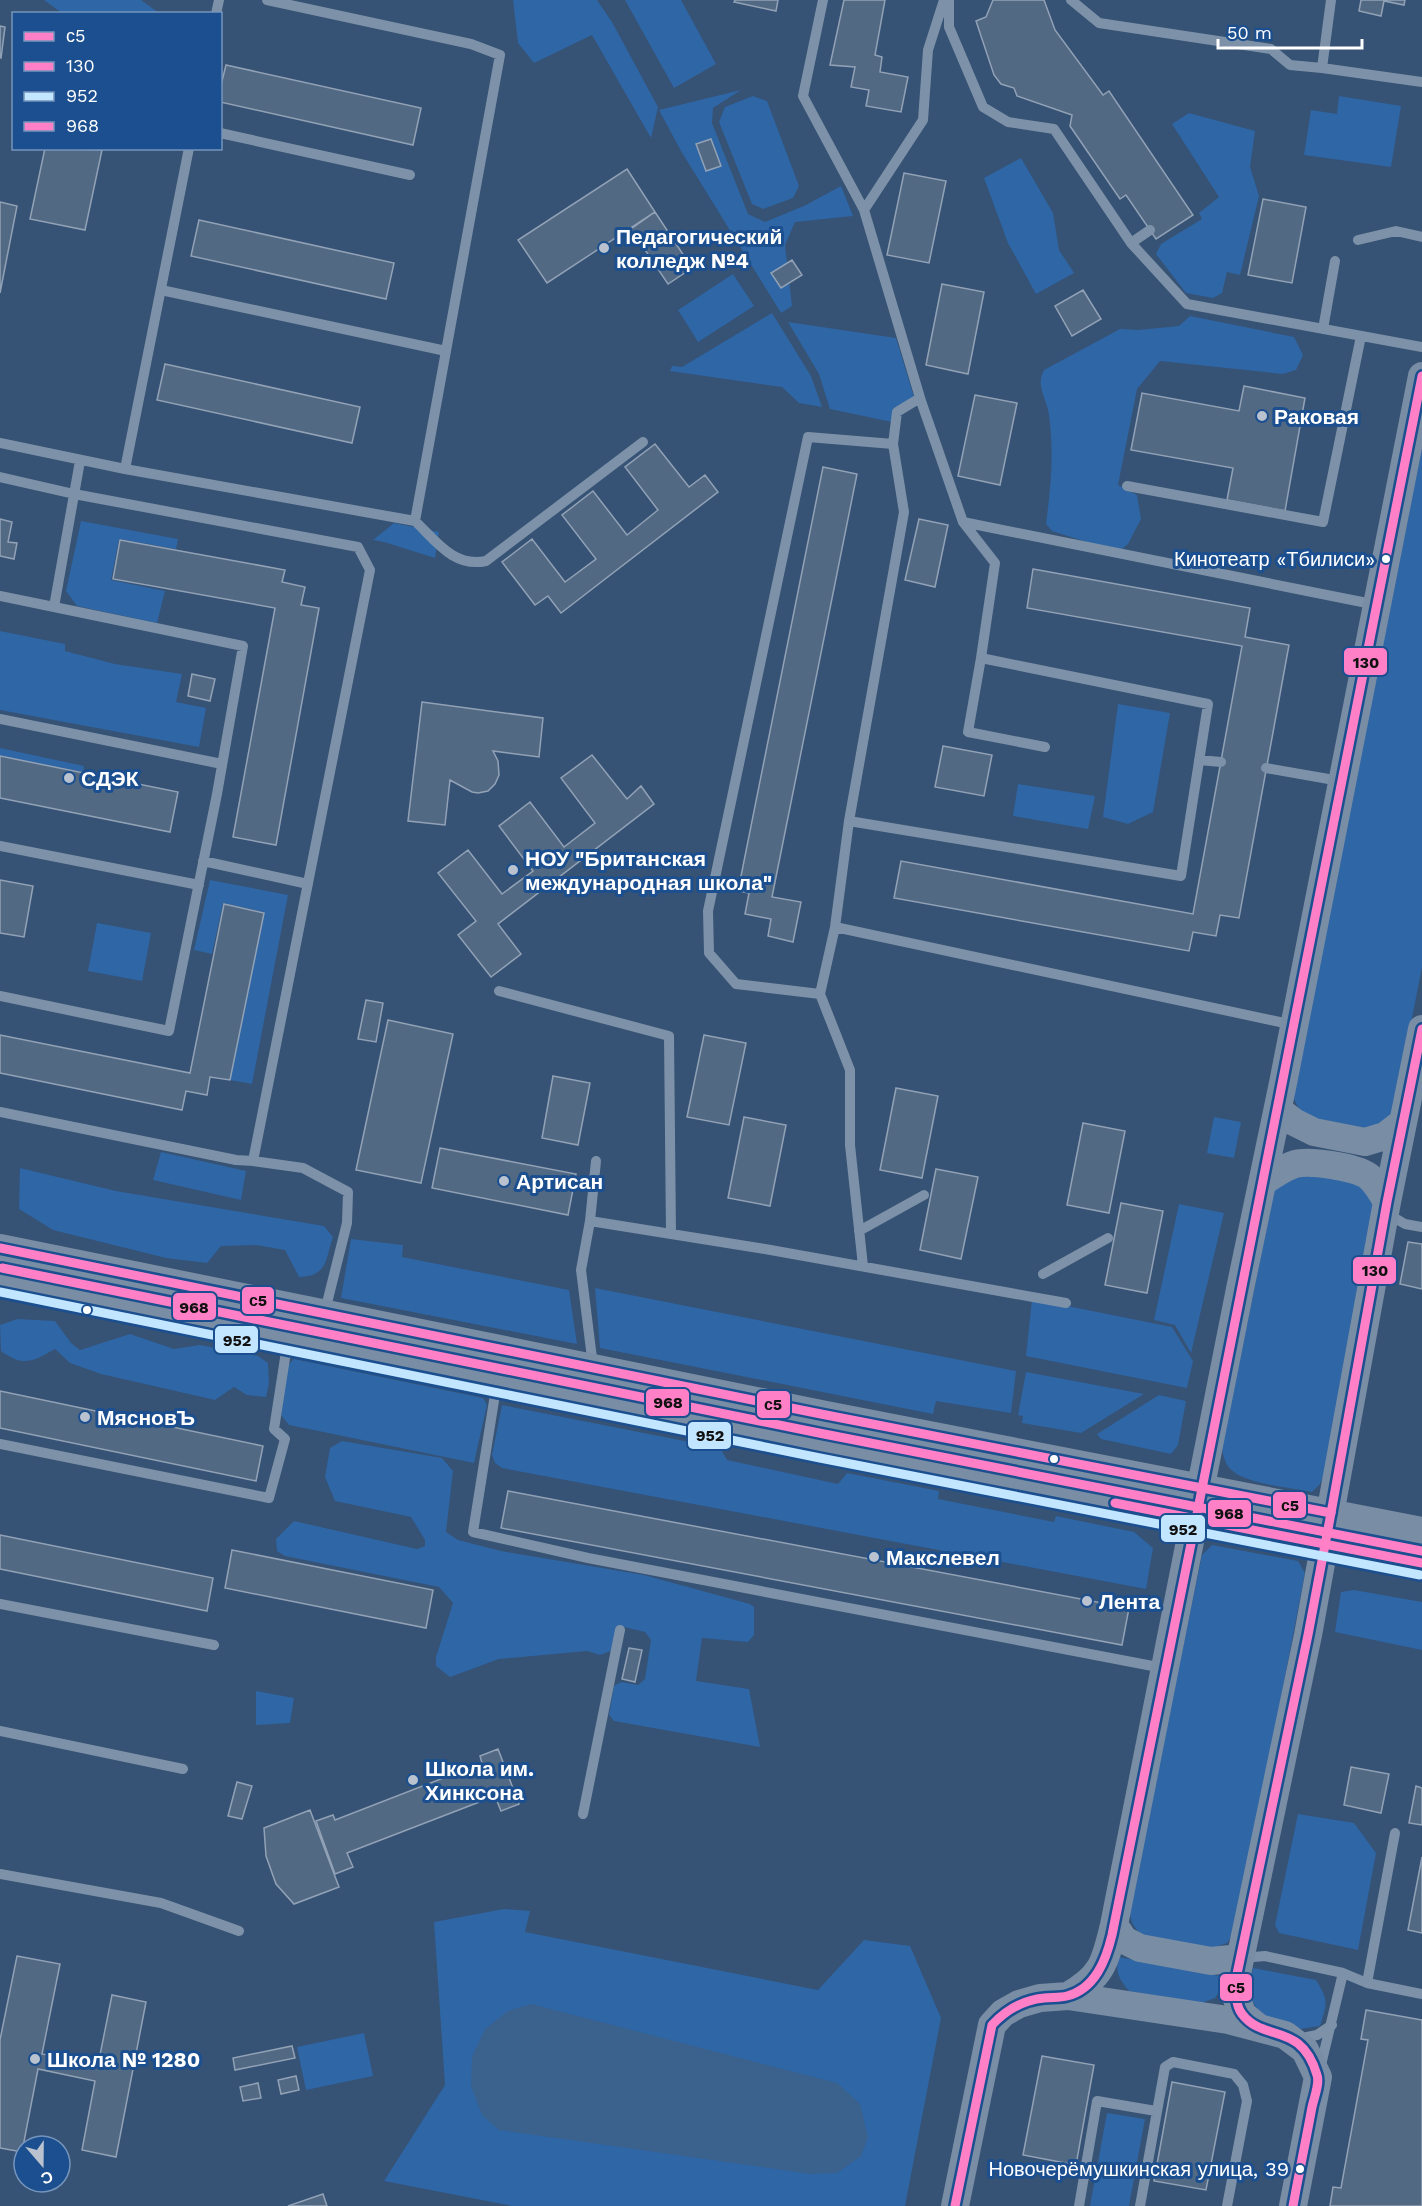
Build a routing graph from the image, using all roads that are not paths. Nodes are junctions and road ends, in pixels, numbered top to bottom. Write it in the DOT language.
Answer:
graph roads {
  1 [pos="267,0"];
  2 [pos="823,0"];
  3 [pos="944,0"];
  4 [pos="949,0"];
  5 [pos="1071,0"];
  6 [pos="1331,0"];
  7 [pos="1322,68"];
  8 [pos="1422,82"];
  9 [pos="222,134"];
  10 [pos="189,150"];
  11 [pos="410,175"];
  12 [pos="864,210"];
  13 [pos="1150,230"];
  14 [pos="1422,237"];
  15 [pos="1358,240"];
  16 [pos="1131,243"];
  17 [pos="1335,261"];
  18 [pos="161,290"];
  19 [pos="1323,329"];
  20 [pos="1361,336"];
  21 [pos="1422,347"];
  22 [pos="446,351"];
  23 [pos="1422,375"];
  24 [pos="920,398"];
  25 [pos="643,442"];
  26 [pos="0,443"];
  27 [pos="893,444"];
  28 [pos="80,461"];
  29 [pos="125,469"];
  30 [pos="0,477"];
  31 [pos="1127,486"];
  32 [pos="74,494"];
  33 [pos="416,521"];
  34 [pos="963,522"];
  35 [pos="0,596"];
  36 [pos="1377,605"];
  37 [pos="54,606"];
  38 [pos="981,658"];
  39 [pos="0,719"];
  40 [pos="1045,747"];
  41 [pos="1199,760"];
  42 [pos="1221,762"];
  43 [pos="222,764"];
  44 [pos="1266,768"];
  45 [pos="1342,781"];
  46 [pos="849,821"];
  47 [pos="0,846"];
  48 [pos="203,861"];
  49 [pos="308,884"];
  50 [pos="199,885"];
  51 [pos="835,927"];
  52 [pos="499,991"];
  53 [pos="820,994"];
  54 [pos="0,996"];
  55 [pos="1295,1025"];
  56 [pos="1421,1040"];
  57 [pos="1278,1110"];
  58 [pos="0,1112"];
  59 [pos="1404,1122"];
  60 [pos="253,1161"];
  61 [pos="596,1161"];
  62 [pos="1263,1182"];
  63 [pos="924,1195"];
  64 [pos="1386,1207"];
  65 [pos="590,1221"];
  66 [pos="1422,1227"];
  67 [pos="859,1232"];
  68 [pos="670,1234"];
  69 [pos="1108,1238"];
  70 [pos="0,1248"];
  71 [pos="863,1266"];
  72 [pos="1043,1274"];
  73 [pos="0,1280"];
  74 [pos="1066,1303"];
  75 [pos="325,1313"];
  76 [pos="288,1338"];
  77 [pos="593,1368"];
  78 [pos="497,1380"];
  79 [pos="0,1444"];
  80 [pos="1202,1488"];
  81 [pos="1331,1513"];
  82 [pos="1196,1519"];
  83 [pos="1422,1531"];
  84 [pos="1325,1544"];
  85 [pos="1422,1563"];
  86 [pos="0,1604"];
  87 [pos="620,1630"];
  88 [pos="214,1645"];
  89 [pos="1166,1668"];
  90 [pos="0,1731"];
  91 [pos="183,1769"];
  92 [pos="583,1815"];
  93 [pos="1395,1833"];
  94 [pos="0,1874"];
  95 [pos="1114,1925"];
  96 [pos="239,1931"];
  97 [pos="1239,1958"];
  98 [pos="1343,1973"];
  99 [pos="1366,1983"];
  100 [pos="1422,1994"];
  101 [pos="1068,1996"];
  102 [pos="1332,2025"];
  103 [pos="1258,2027"];
  104 [pos="1293,2040"];
  105 [pos="1318,2077"];
  106 [pos="1156,2111"];
  107 [pos="955,2206"];
  108 [pos="1078,2206"];
  109 [pos="1140,2206"];
  110 [pos="1227,2206"];
  111 [pos="1293,2206"];
  1 -- 22 [label="lane"];
  2 -- 12 [label="lane"];
  3 -- 12 [label="lane"];
  4 -- 16 [label="lane"];
  5 -- 7 [label="lane"];
  6 -- 7 [label="lane"];
  7 -- 8 [label="lane"];
  9 -- 11 [label="lane"];
  10 -- 18 [label="lane"];
  12 -- 24 [label="lane"];
  13 -- 16 [label="lane"];
  14 -- 15 [label="lane"];
  16 -- 19 [label="lane"];
  17 -- 19 [label="lane"];
  18 -- 22 [label="lane"];
  18 -- 29 [label="lane"];
  19 -- 20 [label="lane"];
  20 -- 21 [label="lane"];
  20 -- 31 [label="lane"];
  22 -- 33 [label="lane"];
  23 -- 36 [label="street"];
  24 -- 27 [label="lane"];
  24 -- 34 [label="lane"];
  25 -- 33 [label="lane"];
  26 -- 28 [label="lane"];
  27 -- 46 [label="lane"];
  27 -- 53 [label="lane"];
  28 -- 29 [label="lane"];
  28 -- 32 [label="lane"];
  29 -- 33 [label="lane"];
  30 -- 32 [label="lane"];
  32 -- 37 [label="lane"];
  32 -- 49 [label="lane"];
  34 -- 36 [label="lane"];
  34 -- 38 [label="lane"];
  35 -- 37 [label="lane"];
  36 -- 45 [label="street"];
  37 -- 43 [label="lane"];
  38 -- 40 [label="lane"];
  38 -- 41 [label="lane"];
  39 -- 43 [label="lane"];
  41 -- 42 [label="lane"];
  41 -- 46 [label="lane"];
  43 -- 48 [label="lane"];
  44 -- 45 [label="lane"];
  45 -- 55 [label="street"];
  46 -- 51 [label="lane"];
  47 -- 50 [label="lane"];
  48 -- 49 [label="lane"];
  48 -- 50 [label="lane"];
  49 -- 60 [label="lane"];
  50 -- 54 [label="lane"];
  51 -- 53 [label="lane"];
  51 -- 55 [label="lane"];
  52 -- 68 [label="lane"];
  53 -- 67 [label="lane"];
  55 -- 57 [label="street"];
  56 -- 59 [label="street"];
  57 -- 59 [label="street"];
  57 -- 62 [label="street"];
  58 -- 60 [label="lane"];
  59 -- 64 [label="street"];
  60 -- 75 [label="lane"];
  61 -- 65 [label="lane"];
  62 -- 64 [label="street"];
  62 -- 80 [label="street"];
  63 -- 67 [label="lane"];
  64 -- 66 [label="lane"];
  64 -- 81 [label="street"];
  65 -- 68 [label="lane"];
  65 -- 77 [label="lane"];
  67 -- 71 [label="lane"];
  68 -- 71 [label="lane"];
  69 -- 72 [label="lane"];
  70 -- 75 [label="street"];
  71 -- 74 [label="lane"];
  73 -- 76 [label="street"];
  75 -- 77 [label="street"];
  76 -- 78 [label="street"];
  76 -- 79 [label="lane"];
  77 -- 80 [label="street"];
  78 -- 82 [label="street"];
  78 -- 89 [label="lane"];
  80 -- 81 [label="street"];
  80 -- 82 [label="street"];
  81 -- 83 [label="street"];
  81 -- 84 [label="street"];
  82 -- 84 [label="street"];
  82 -- 89 [label="street"];
  84 -- 85 [label="street"];
  84 -- 97 [label="street"];
  86 -- 88 [label="lane"];
  87 -- 92 [label="lane"];
  89 -- 95 [label="street"];
  90 -- 91 [label="lane"];
  93 -- 99 [label="lane"];
  94 -- 96 [label="lane"];
  95 -- 97 [label="street"];
  95 -- 101 [label="street"];
  97 -- 98 [label="lane"];
  97 -- 103 [label="street"];
  98 -- 99 [label="lane"];
  98 -- 102 [label="lane"];
  99 -- 100 [label="lane"];
  101 -- 103 [label="street"];
  101 -- 107 [label="street"];
  102 -- 104 [label="lane"];
  102 -- 105 [label="lane"];
  103 -- 104 [label="street"];
  104 -- 105 [label="street"];
  105 -- 111 [label="street"];
  106 -- 108 [label="lane"];
  106 -- 109 [label="lane"];
  106 -- 110 [label="lane"];
}
